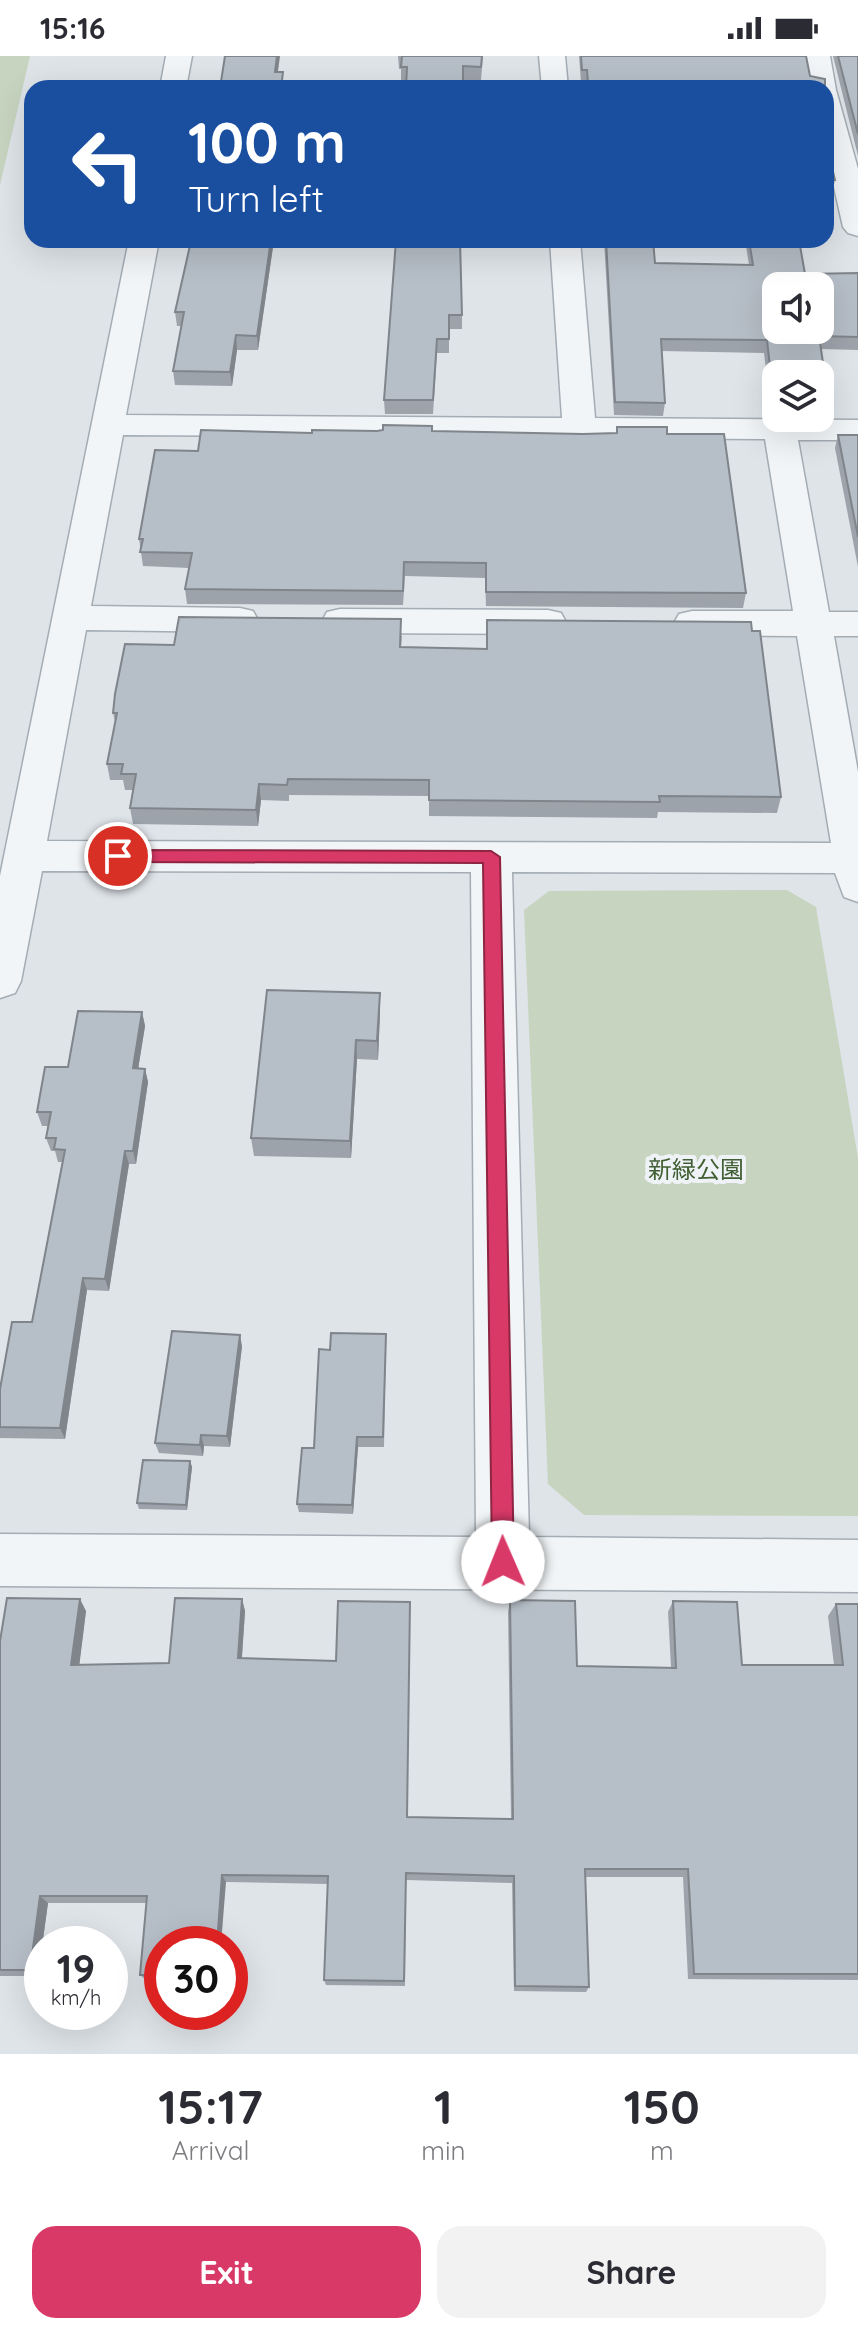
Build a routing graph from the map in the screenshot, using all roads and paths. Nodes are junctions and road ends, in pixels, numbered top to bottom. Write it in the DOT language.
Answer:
graph roads {
  1 [pos="179,56"];
  2 [pos="552,56"];
  3 [pos="817,56"];
  4 [pos="174,80"];
  5 [pos="554,80"];
  6 [pos="822,80"];
  7 [pos="834,128"];
  8 [pos="858,227"];
  9 [pos="142,248"];
  10 [pos="566,248"];
  11 [pos="108,425"];
  12 [pos="579,428"];
  13 [pos="762,429"];
  14 [pos="834,430"];
  15 [pos="858,430"];
  16 [pos="780,432"];
  17 [pos="70,618"];
  18 [pos="575,622"];
  19 [pos="654,623"];
  20 [pos="812,624"];
  21 [pos="858,624"];
  22 [pos="24,856"];
  23 [pos="491,857"];
  24 [pos="856,867"];
  25 [pos="0,981"];
  26 [pos="0,1560"];
  27 [pos="503,1562"];
  28 [pos="858,1566"];
  1 -- 4 [label="street"];
  2 -- 5 [label="street"];
  3 -- 6 [label="street"];
  7 -- 8 [label="street"];
  9 -- 11 [label="street"];
  10 -- 12 [label="street"];
  11 -- 12 [label="street"];
  11 -- 17 [label="street"];
  12 -- 13 [label="street"];
  14 -- 15 [label="street"];
  16 -- 20 [label="street"];
  17 -- 18 [label="street"];
  17 -- 22 [label="street"];
  19 -- 20 [label="street"];
  20 -- 21 [label="street"];
  20 -- 24 [label="street"];
  22 -- 23 [label="street"];
  22 -- 25 [label="street"];
  23 -- 24 [label="street"];
  23 -- 27 [label="street"];
  26 -- 27 [label="street"];
  27 -- 28 [label="street"];
}
